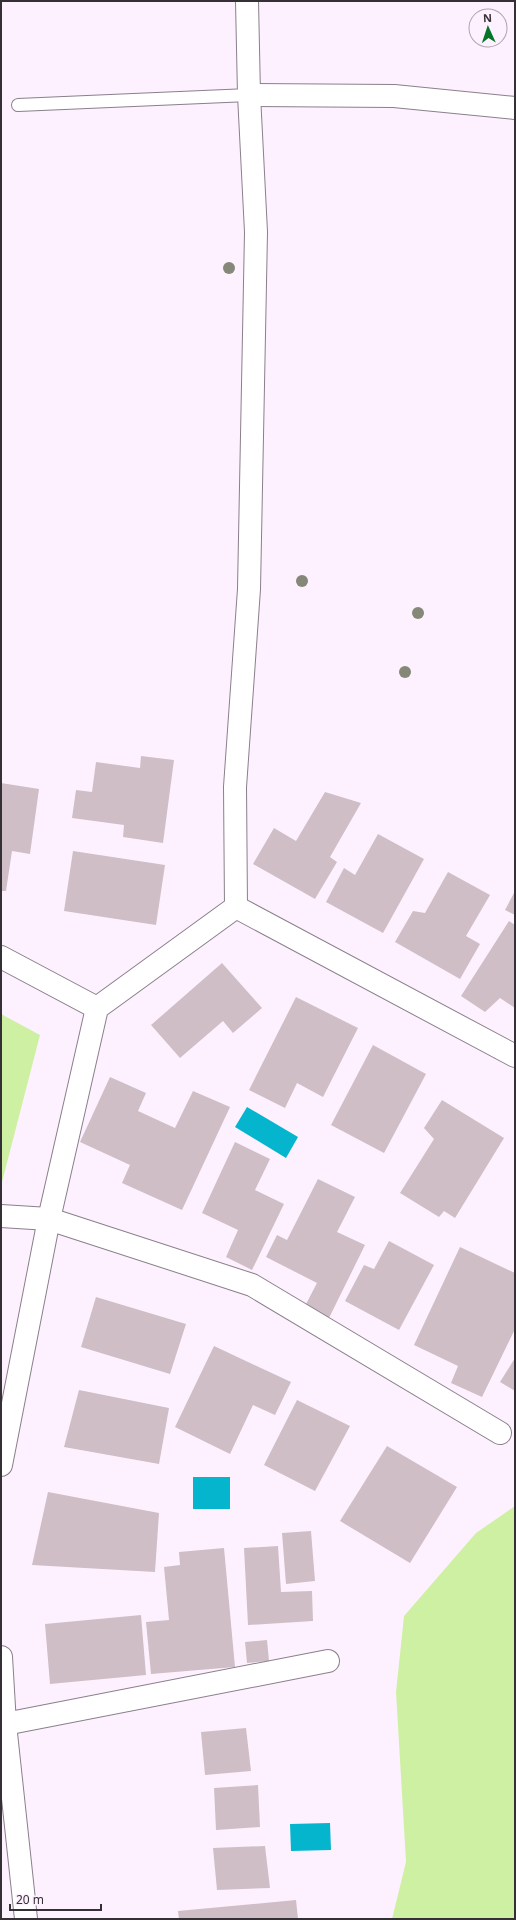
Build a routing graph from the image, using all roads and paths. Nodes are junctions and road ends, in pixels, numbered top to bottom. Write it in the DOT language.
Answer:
graph roads {
  1 [pos="247,1"];
  2 [pos="249,95"];
  3 [pos="18,105"];
  4 [pos="515,108"];
  5 [pos="236,907"];
  6 [pos="1,956"];
  7 [pos="97,1008"];
  8 [pos="515,1056"];
  9 [pos="1,1216"];
  10 [pos="49,1219"];
  11 [pos="500,1433"];
  12 [pos="1,1465"];
  13 [pos="1,1658"];
  14 [pos="328,1661"];
  15 [pos="6,1724"];
  16 [pos="26,1919"];
  1 -- 2 [label="street"];
  2 -- 3 [label="lane"];
  2 -- 4 [label="street"];
  2 -- 5 [label="street"];
  5 -- 7 [label="street"];
  5 -- 8 [label="street"];
  6 -- 7 [label="street"];
  7 -- 10 [label="street"];
  9 -- 10 [label="street"];
  10 -- 11 [label="street"];
  10 -- 12 [label="street"];
  13 -- 15 [label="street"];
  14 -- 15 [label="street"];
  15 -- 16 [label="street"];
}
